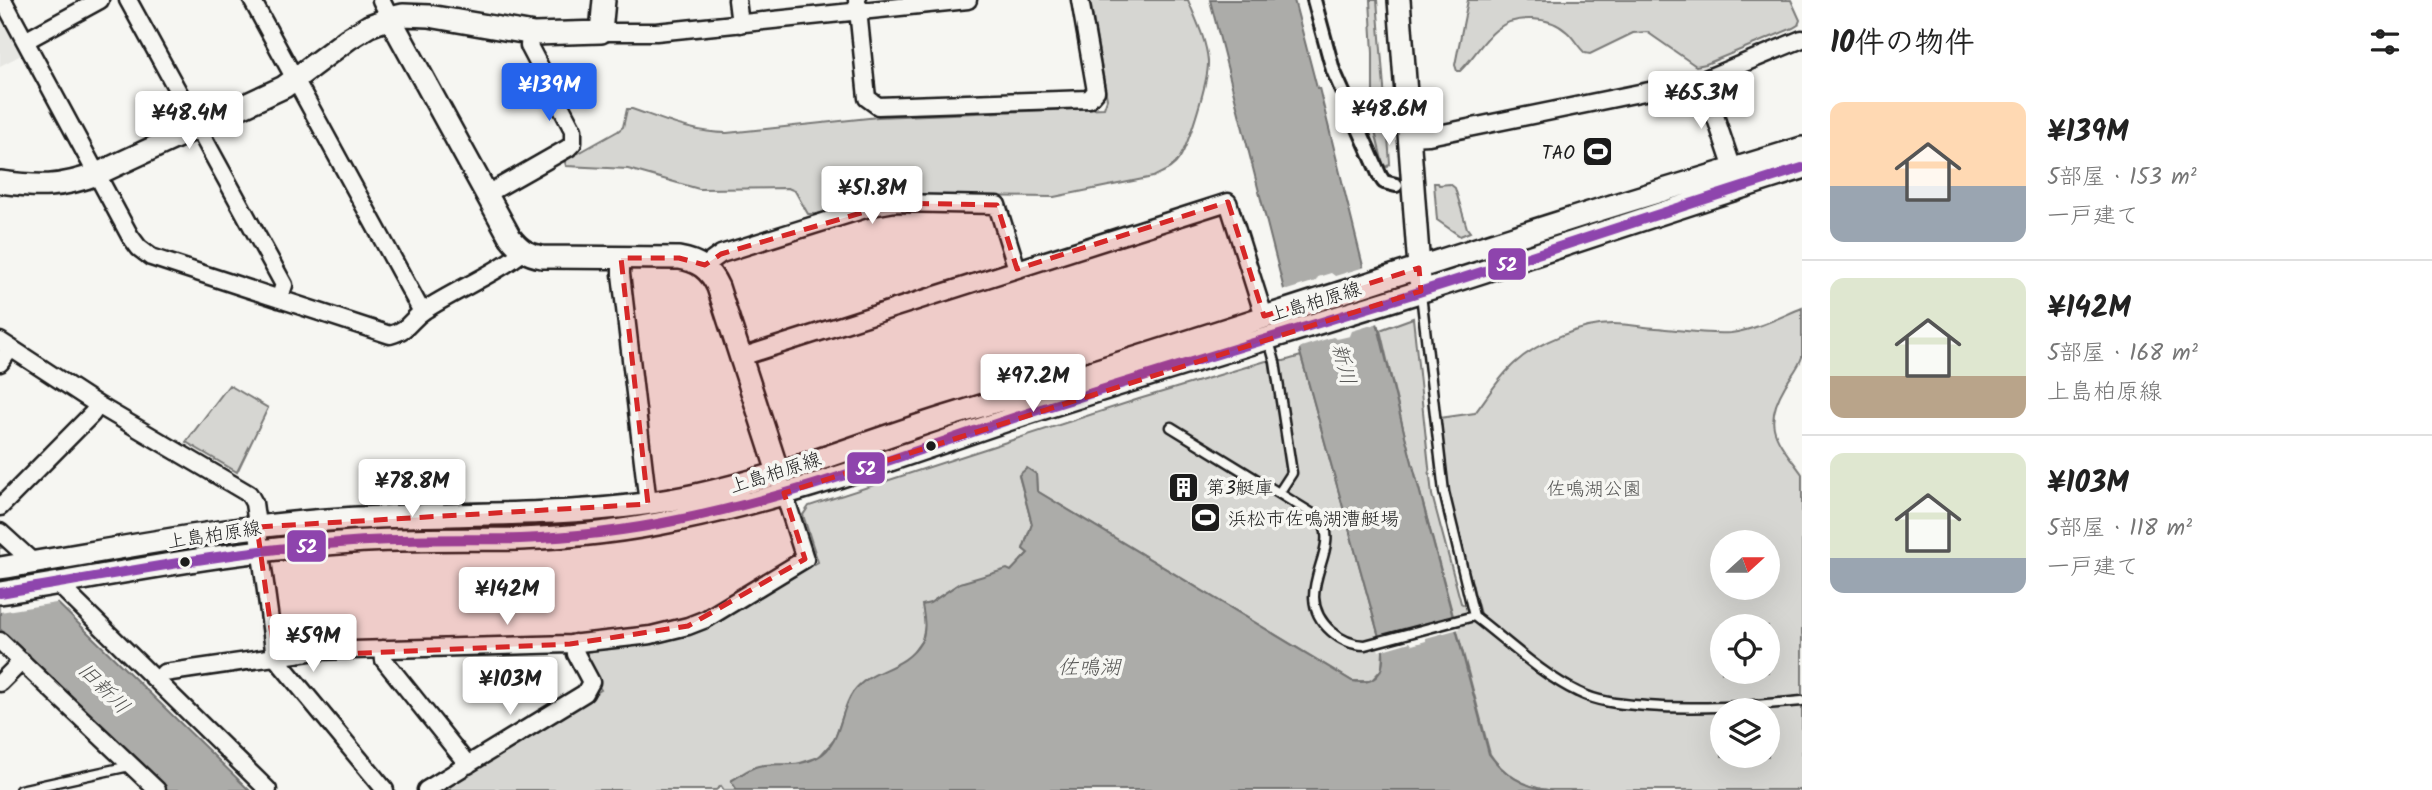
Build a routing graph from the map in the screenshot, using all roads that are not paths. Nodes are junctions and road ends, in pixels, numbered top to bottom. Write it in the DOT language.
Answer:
graph roads {
  1 [pos="3,0"];
  2 [pos="100,0"];
  3 [pos="128,0"];
  4 [pos="252,0"];
  5 [pos="604,0"];
  6 [pos="737,0"];
  7 [pos="968,0"];
  8 [pos="1080,0"];
  9 [pos="1314,0"];
  10 [pos="1399,0"];
  11 [pos="858,6"];
  12 [pos="386,9"];
  13 [pos="740,24"];
  14 [pos="601,32"];
  15 [pos="530,33"];
  16 [pos="1802,39"];
  17 [pos="25,41"];
  18 [pos="296,80"];
  19 [pos="1703,80"];
  20 [pos="198,128"];
  21 [pos="1409,137"];
  22 [pos="1802,148"];
  23 [pos="1802,168"];
  24 [pos="1733,169"];
  25 [pos="97,174"];
  26 [pos="0,182"];
  27 [pos="1396,185"];
  28 [pos="487,194"];
  29 [pos="524,251"];
  30 [pos="621,258"];
  31 [pos="703,267"];
  32 [pos="1419,268"];
  33 [pos="1017,269"];
  34 [pos="1421,291"];
  35 [pos="279,299"];
  36 [pos="422,312"];
  37 [pos="1270,315"];
  38 [pos="1274,337"];
  39 [pos="6,344"];
  40 [pos="741,357"];
  41 [pos="0,363"];
  42 [pos="98,404"];
  43 [pos="1171,427"];
  44 [pos="778,472"];
  45 [pos="784,493"];
  46 [pos="1279,493"];
  47 [pos="648,503"];
  48 [pos="0,507"];
  49 [pos="257,527"];
  50 [pos="0,532"];
  51 [pos="260,550"];
  52 [pos="30,563"];
  53 [pos="0,568"];
  54 [pos="52,584"];
  55 [pos="0,593"];
  56 [pos="1470,617"];
  57 [pos="0,641"];
  58 [pos="575,643"];
  59 [pos="383,649"];
  60 [pos="0,654"];
  61 [pos="275,657"];
  62 [pos="18,664"];
  63 [pos="157,681"];
  64 [pos="0,683"];
  65 [pos="1802,701"];
  66 [pos="129,763"];
  67 [pos="468,765"];
  68 [pos="20,790"];
  69 [pos="157,790"];
  70 [pos="268,790"];
  71 [pos="385,790"];
  72 [pos="426,790"];
  1 -- 17 [label="street"];
  2 -- 17 [label="street"];
  3 -- 20 [label="street"];
  4 -- 18 [label="street"];
  5 -- 14 [label="street"];
  6 -- 13 [label="street"];
  7 -- 11 [label="street"];
  8 -- 11 [label="street"];
  9 -- 27 [label="street"];
  10 -- 21 [label="street"];
  11 -- 13 [label="street"];
  12 -- 15 [label="street"];
  12 -- 18 [label="street"];
  12 -- 28 [label="street"];
  13 -- 14 [label="street"];
  14 -- 15 [label="street"];
  15 -- 28 [label="street"];
  16 -- 19 [label="street"];
  17 -- 25 [label="street"];
  18 -- 20 [label="street"];
  18 -- 36 [label="street"];
  19 -- 21 [label="street"];
  19 -- 24 [label="street"];
  20 -- 25 [label="street"];
  20 -- 35 [label="street"];
  21 -- 32 [label="street"];
  22 -- 24 [label="street, 上島柏原線"];
  23 -- 34 [label="street, 上島柏原線"];
  24 -- 32 [label="street, 上島柏原線"];
  25 -- 26 [label="street"];
  25 -- 35 [label="street"];
  28 -- 29 [label="street"];
  29 -- 30 [label="street"];
  29 -- 36 [label="street"];
  30 -- 31 [label="street"];
  30 -- 47 [label="street"];
  31 -- 33 [label="street"];
  31 -- 40 [label="street"];
  32 -- 34 [label="street"];
  32 -- 37 [label="street, 上島柏原線"];
  33 -- 37 [label="street"];
  33 -- 40 [label="street"];
  34 -- 38 [label="street, 上島柏原線"];
  34 -- 56 [label="lane"];
  35 -- 36 [label="street"];
  37 -- 44 [label="street, 上島柏原線"];
  38 -- 45 [label="street, 上島柏原線"];
  38 -- 46 [label="lane"];
  39 -- 41 [label="street"];
  39 -- 42 [label="street"];
  40 -- 44 [label="street"];
  42 -- 48 [label="street"];
  42 -- 49 [label="street"];
  43 -- 46 [label="lane"];
  44 -- 45 [label="street"];
  44 -- 47 [label="street, 上島柏原線"];
  45 -- 51 [label="street, 上島柏原線"];
  45 -- 58 [label="street"];
  46 -- 56 [label="lane"];
  47 -- 49 [label="street, 上島柏原線"];
  49 -- 51 [label="street"];
  49 -- 52 [label="street, 上島柏原線"];
  50 -- 52 [label="street"];
  51 -- 54 [label="street, 上島柏原線"];
  51 -- 61 [label="street"];
  52 -- 53 [label="street, 上島柏原線"];
  54 -- 55 [label="street, 上島柏原線"];
  54 -- 63 [label="street"];
  56 -- 65 [label="lane"];
  57 -- 62 [label="street"];
  58 -- 59 [label="street"];
  58 -- 67 [label="street"];
  59 -- 61 [label="street"];
  59 -- 67 [label="street"];
  60 -- 62 [label="street"];
  61 -- 63 [label="street"];
  61 -- 71 [label="street"];
  62 -- 64 [label="street"];
  62 -- 66 [label="street"];
  63 -- 70 [label="street"];
  66 -- 68 [label="lane"];
  66 -- 69 [label="street"];
  67 -- 72 [label="street"];
}
